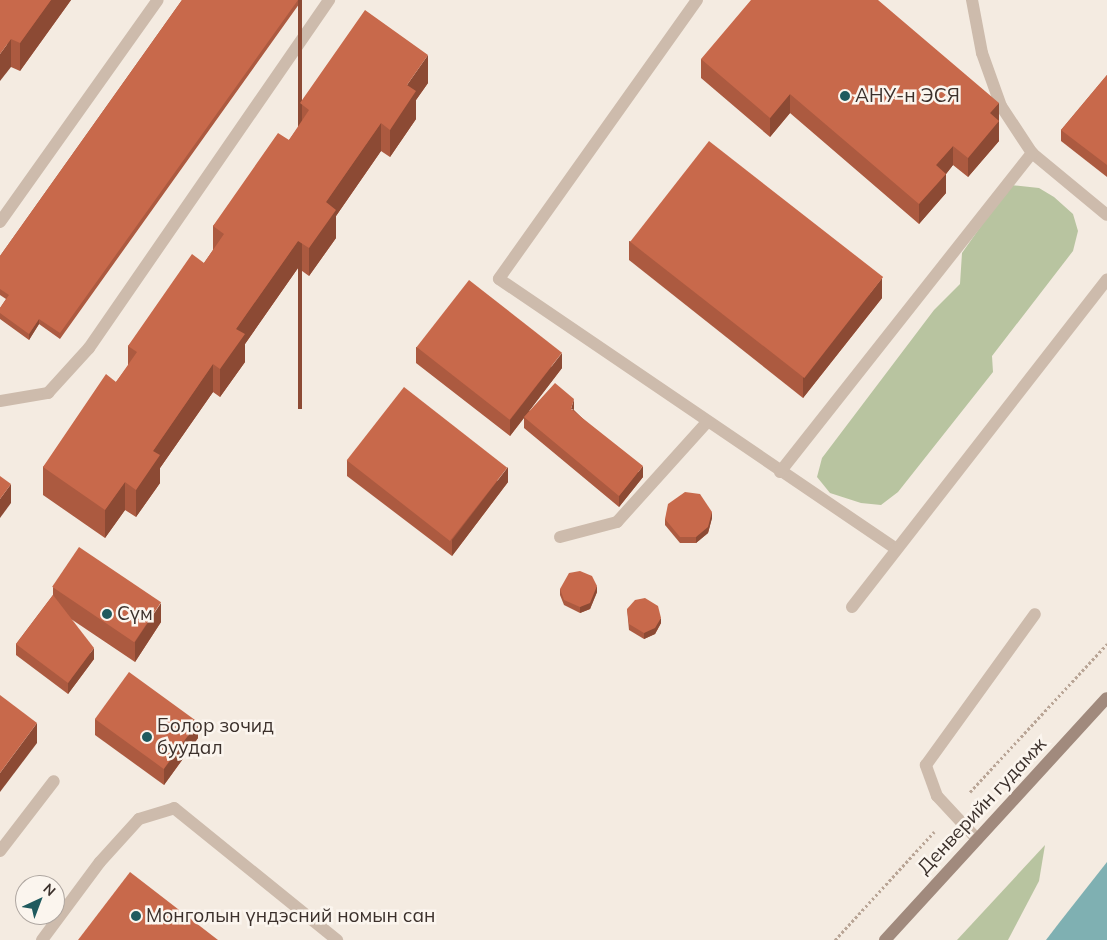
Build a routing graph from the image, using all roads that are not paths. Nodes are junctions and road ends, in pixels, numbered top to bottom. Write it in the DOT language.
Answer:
graph roads {
  1 [pos="158,0"];
  2 [pos="329,0"];
  3 [pos="697,0"];
  4 [pos="972,0"];
  5 [pos="1032,153"];
  6 [pos="1107,215"];
  7 [pos="0,222"];
  8 [pos="1107,280"];
  9 [pos="0,401"];
  10 [pos="707,422"];
  11 [pos="780,472"];
  12 [pos="560,537"];
  13 [pos="896,550"];
  14 [pos="852,607"];
  15 [pos="1035,614"];
  16 [pos="1107,698"];
  17 [pos="54,781"];
  18 [pos="977,839"];
  19 [pos="0,851"];
  20 [pos="42,940"];
  21 [pos="337,940"];
  22 [pos="885,940"];
  1 -- 7 [label="lane"];
  2 -- 9 [label="lane"];
  3 -- 10 [label="lane"];
  4 -- 5 [label="lane"];
  5 -- 6 [label="lane"];
  5 -- 11 [label="lane"];
  8 -- 13 [label="lane"];
  10 -- 11 [label="lane"];
  10 -- 12 [label="lane"];
  11 -- 13 [label="lane"];
  13 -- 14 [label="lane"];
  15 -- 18 [label="lane"];
  16 -- 18 [label="street, Денверийн гудамж"];
  17 -- 19 [label="lane"];
  18 -- 22 [label="street, Денверийн гудамж"];
  20 -- 21 [label="lane"];
}
